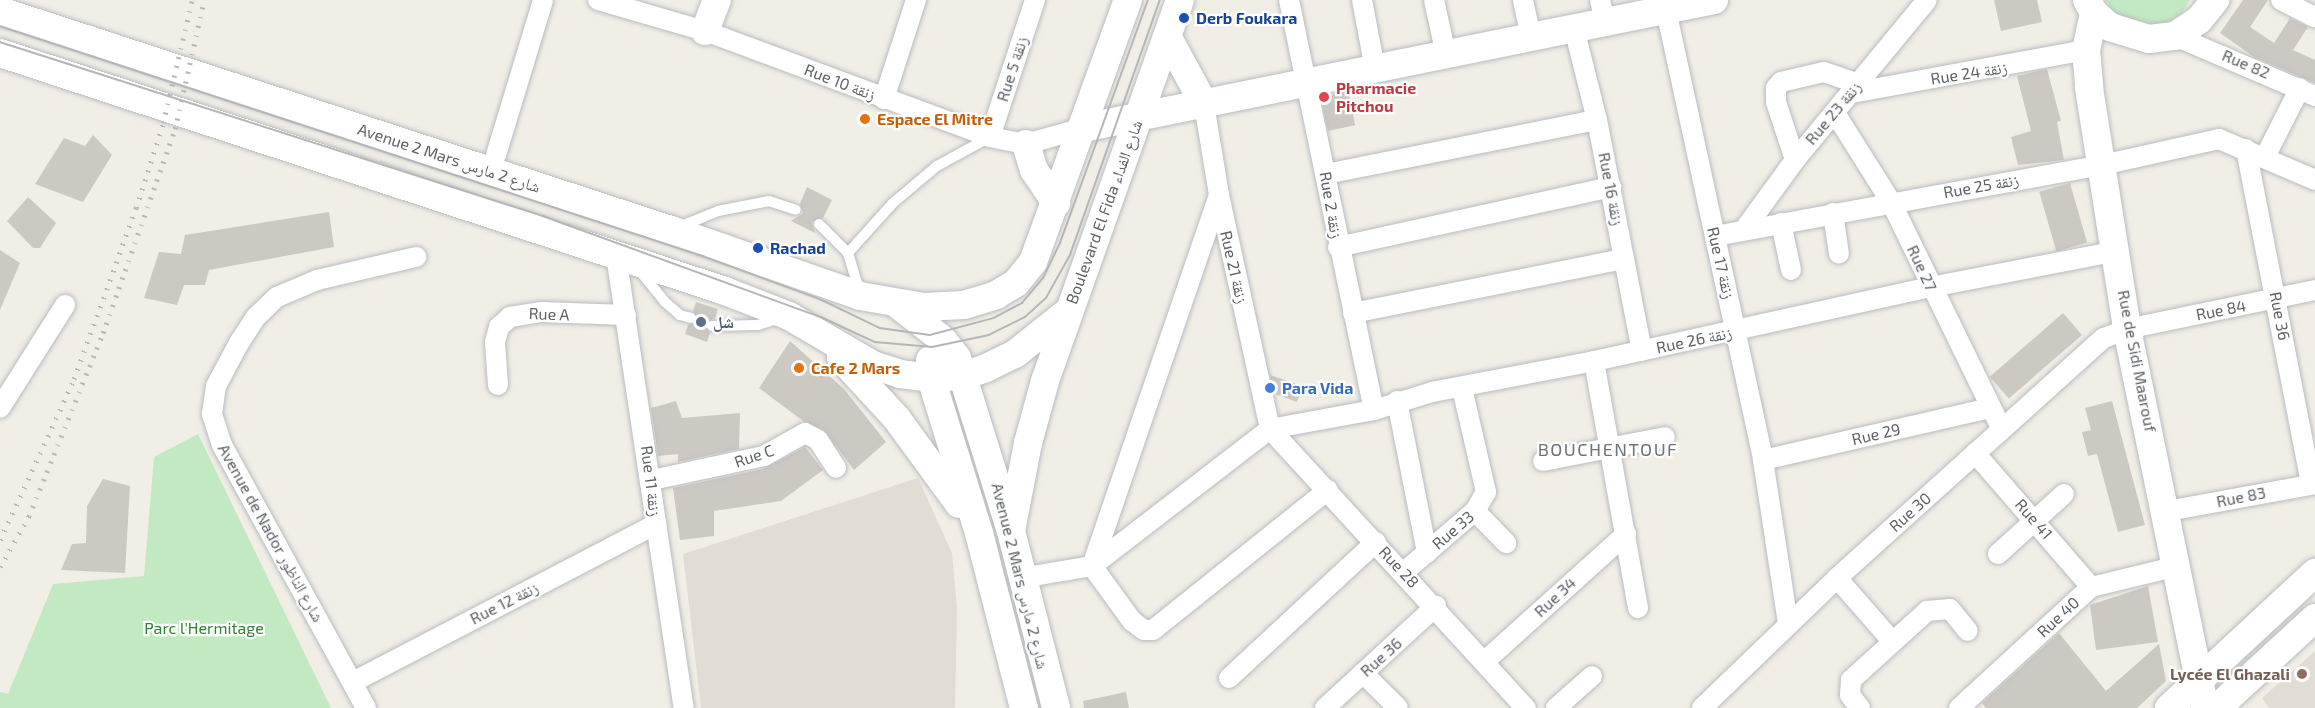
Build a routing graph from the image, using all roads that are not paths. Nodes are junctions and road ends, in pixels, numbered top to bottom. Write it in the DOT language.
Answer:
graph roads {
  1 [pos="543,0"];
  2 [pos="598,0"];
  3 [pos="717,0"];
  4 [pos="916,0"];
  5 [pos="1035,0"];
  6 [pos="1128,0"];
  7 [pos="1180,0"];
  8 [pos="1289,0"];
  9 [pos="1362,0"];
  10 [pos="1434,0"];
  11 [pos="1523,0"];
  12 [pos="1714,0"];
  13 [pos="1927,0"];
  14 [pos="2216,0"];
  15 [pos="2282,0"];
  16 [pos="1667,5"];
  17 [pos="2091,7"];
  18 [pos="0,11"];
  19 [pos="1602,11"];
  20 [pos="2315,17"];
  21 [pos="1574,28"];
  22 [pos="705,31"];
  23 [pos="1167,36"];
  24 [pos="2175,36"];
  25 [pos="1531,37"];
  26 [pos="2086,50"];
  27 [pos="0,53"];
  28 [pos="1446,55"];
  29 [pos="1375,69"];
  30 [pos="1306,83"];
  31 [pos="1855,88"];
  32 [pos="2308,92"];
  33 [pos="884,99"];
  34 [pos="1204,104"];
  35 [pos="1835,113"];
  36 [pos="1137,117"];
  37 [pos="1598,120"];
  38 [pos="1083,128"];
  39 [pos="990,137"];
  40 [pos="1026,144"];
  41 [pos="2246,149"];
  42 [pos="496,154"];
  43 [pos="2265,157"];
  44 [pos="1795,160"];
  45 [pos="2102,165"];
  46 [pos="1326,174"];
  47 [pos="2315,180"];
  48 [pos="1611,187"];
  49 [pos="1218,195"];
  50 [pos="1891,202"];
  51 [pos="1056,203"];
  52 [pos="796,210"];
  53 [pos="1833,213"];
  54 [pos="1781,223"];
  55 [pos="819,224"];
  56 [pos="671,230"];
  57 [pos="1744,230"];
  58 [pos="1714,236"];
  59 [pos="1338,247"];
  60 [pos="2118,251"];
  61 [pos="848,253"];
  62 [pos="1839,255"];
  63 [pos="416,257"];
  64 [pos="623,257"];
  65 [pos="1624,259"];
  66 [pos="1791,270"];
  67 [pos="1931,287"];
  68 [pos="2315,290"];
  69 [pos="860,296"];
  70 [pos="2277,298"];
  71 [pos="897,304"];
  72 [pos="65,305"];
  73 [pos="951,307"];
  74 [pos="1069,311"];
  75 [pos="1353,313"];
  76 [pos="626,315"];
  77 [pos="691,318"];
  78 [pos="800,322"];
  79 [pos="712,326"];
  80 [pos="2127,328"];
  81 [pos="1737,330"];
  82 [pos="937,334"];
  83 [pos="1642,351"];
  84 [pos="1594,361"];
  85 [pos="963,376"];
  86 [pos="931,378"];
  87 [pos="498,385"];
  88 [pos="1462,388"];
  89 [pos="1397,401"];
  90 [pos="0,408"];
  91 [pos="1990,408"];
  92 [pos="1374,410"];
  93 [pos="2001,428"];
  94 [pos="1270,429"];
  95 [pos="1665,437"];
  96 [pos="1608,449"];
  97 [pos="1975,453"];
  98 [pos="1763,460"];
  99 [pos="1543,461"];
  100 [pos="836,468"];
  101 [pos="652,480"];
  102 [pos="2313,484"];
  103 [pos="1328,490"];
  104 [pos="2064,494"];
  105 [pos="1475,511"];
  106 [pos="2167,511"];
  107 [pos="2036,520"];
  108 [pos="656,524"];
  109 [pos="1011,531"];
  110 [pos="979,533"];
  111 [pos="1626,534"];
  112 [pos="1376,542"];
  113 [pos="1506,543"];
  114 [pos="1427,553"];
  115 [pos="1998,554"];
  116 [pos="1092,566"];
  117 [pos="2178,566"];
  118 [pos="1404,572"];
  119 [pos="2315,573"];
  120 [pos="1021,578"];
  121 [pos="1837,578"];
  122 [pos="2091,587"];
  123 [pos="1436,606"];
  124 [pos="1638,608"];
  125 [pos="2315,618"];
  126 [pos="1788,623"];
  127 [pos="1968,631"];
  128 [pos="1891,640"];
  129 [pos="1485,661"];
  130 [pos="1363,673"];
  131 [pos="1592,676"];
  132 [pos="2199,677"];
  133 [pos="1229,678"];
  134 [pos="353,682"];
  135 [pos="1020,705"];
  136 [pos="366,708"];
  137 [pos="684,708"];
  138 [pos="1056,708"];
  139 [pos="1325,708"];
  140 [pos="1398,708"];
  141 [pos="1526,708"];
  142 [pos="1556,708"];
  143 [pos="1702,708"];
  144 [pos="1860,708"];
  145 [pos="1959,708"];
  146 [pos="2169,708"];
  147 [pos="2205,708"];
  148 [pos="2217,708"];
  1 -- 42 [label="street"];
  2 -- 22 [label="street, Rue 10 زنقة"];
  3 -- 22 [label="main road"];
  4 -- 33 [label="street"];
  5 -- 39 [label="street, Rue 5 زنقة"];
  6 -- 38 [label="main road"];
  7 -- 23 [label="main road, Boulevard El Fida شارع الفداء"];
  8 -- 30 [label="street, Rue 2 زنقة"];
  9 -- 29 [label="street"];
  10 -- 28 [label="street"];
  11 -- 25 [label="street"];
  12 -- 16 [label="main road"];
  13 -- 31 [label="street, Rue 23 زنقة"];
  14 -- 24 [label="main road"];
  15 -- 20 [label="street"];
  16 -- 19 [label="main road"];
  16 -- 58 [label="street, Rue 17 زنقة"];
  17 -- 24 [label="main road"];
  17 -- 26 [label="main road, Rue de Sidi Maarouf"];
  18 -- 56 [label="main road, Avenue 2 Mars شارع 2 مارس"];
  19 -- 21 [label="main road"];
  21 -- 25 [label="main road"];
  21 -- 37 [label="street, Rue 16 زنقة"];
  22 -- 33 [label="street, Rue 10 زنقة"];
  23 -- 34 [label="main road"];
  23 -- 36 [label="main road, Boulevard El Fida شارع الفداء"];
  24 -- 32 [label="street, Rue 82"];
  25 -- 28 [label="main road"];
  26 -- 31 [label="street, Rue 24 زنقة"];
  26 -- 45 [label="main road, Rue de Sidi Maarouf"];
  27 -- 64 [label="main road"];
  28 -- 29 [label="main road"];
  29 -- 30 [label="main road"];
  30 -- 34 [label="main road"];
  30 -- 46 [label="street, Rue 2 زنقة"];
  31 -- 35 [label="street, Rue 23 زنقة"];
  31 -- 44 [label="street"];
  32 -- 43 [label="street"];
  33 -- 39 [label="street, Rue 10 زنقة"];
  34 -- 36 [label="main road"];
  34 -- 49 [label="street, Rue 21 زنقة"];
  35 -- 44 [label="street, Rue 23 زنقة"];
  35 -- 50 [label="street, Rue 27"];
  36 -- 38 [label="main road"];
  36 -- 74 [label="main road, Boulevard El Fida شارع الفداء"];
  37 -- 46 [label="street"];
  37 -- 48 [label="street, Rue 16 زنقة"];
  38 -- 40 [label="street, Rue 10 زنقة"];
  38 -- 51 [label="main road"];
  39 -- 40 [label="street, Rue 10 زنقة"];
  39 -- 61 [label="lane"];
  40 -- 51 [label="main road"];
  41 -- 43 [label="street"];
  41 -- 45 [label="street, Rue 25 زنقة"];
  41 -- 70 [label="street, Rue 36"];
  43 -- 47 [label="street"];
  44 -- 57 [label="street, Rue 23 زنقة"];
  45 -- 50 [label="street, Rue 25 زنقة"];
  45 -- 60 [label="main road, Rue de Sidi Maarouf"];
  46 -- 59 [label="street, Rue 2 زنقة"];
  48 -- 59 [label="street"];
  48 -- 65 [label="street, Rue 16 زنقة"];
  49 -- 94 [label="street, Rue 21 زنقة"];
  49 -- 116 [label="street"];
  50 -- 53 [label="street, Rue 25 زنقة"];
  50 -- 67 [label="street, Rue 27"];
  51 -- 73 [label="main road"];
  52 -- 56 [label="lane"];
  53 -- 54 [label="street, Rue 25 زنقة"];
  53 -- 62 [label="street"];
  54 -- 57 [label="street, Rue 25 زنقة"];
  54 -- 66 [label="street"];
  55 -- 61 [label="lane"];
  56 -- 69 [label="main road, Avenue 2 Mars شارع 2 مارس"];
  57 -- 58 [label="street, Rue 25 زنقة"];
  58 -- 81 [label="street, Rue 17 زنقة"];
  59 -- 75 [label="street, Rue 2 زنقة"];
  60 -- 67 [label="street, Rue 26 زنقة"];
  60 -- 80 [label="main road, Rue de Sidi Maarouf"];
  61 -- 69 [label="lane"];
  63 -- 134 [label="street, Avenue de Nador شارع الناظور"];
  64 -- 76 [label="street, Rue 11 زنقة"];
  64 -- 77 [label="lane"];
  64 -- 78 [label="main road"];
  65 -- 75 [label="street"];
  65 -- 83 [label="street, Rue 16 زنقة"];
  67 -- 81 [label="street, Rue 26 زنقة"];
  67 -- 91 [label="street, Rue 27"];
  68 -- 70 [label="street, Rue 84"];
  69 -- 71 [label="main road, Avenue 2 Mars شارع 2 مارس"];
  70 -- 80 [label="street, Rue 84"];
  70 -- 102 [label="street, Rue 36"];
  71 -- 73 [label="main road"];
  71 -- 82 [label="main road, Avenue 2 Mars شارع 2 مارس"];
  72 -- 90 [label="street"];
  73 -- 82 [label="main road"];
  74 -- 85 [label="main road, Boulevard El Fida شارع الفداء"];
  74 -- 109 [label="main road"];
  75 -- 92 [label="street, Rue 2 زنقة"];
  76 -- 87 [label="street, Rue A"];
  76 -- 101 [label="street, Rue 11 زنقة"];
  78 -- 79 [label="lane"];
  78 -- 86 [label="main road, Boulevard El Fida شارع الفداء"];
  78 -- 110 [label="main road"];
  80 -- 93 [label="street, Rue 30"];
  80 -- 106 [label="main road, Rue de Sidi Maarouf"];
  81 -- 83 [label="street, Rue 26 زنقة"];
  81 -- 98 [label="street, Rue 17 زنقة"];
  82 -- 85 [label="main road, Avenue 2 Mars شارع 2 مارس"];
  82 -- 86 [label="main road"];
  83 -- 84 [label="street, Rue 26 زنقة"];
  84 -- 88 [label="street, Rue 26 زنقة"];
  84 -- 96 [label="street"];
  85 -- 86 [label="main road, Boulevard El Fida شارع الفداء"];
  85 -- 109 [label="main road, Avenue 2 Mars شارع 2 مارس"];
  86 -- 110 [label="main road, Avenue 2 Mars شارع 2 مارس"];
  88 -- 89 [label="street, Rue 26 زنقة"];
  88 -- 105 [label="street, Rue 33"];
  89 -- 92 [label="street, Rue 26 زنقة"];
  89 -- 114 [label="street"];
  91 -- 93 [label="street, Rue 27"];
  91 -- 98 [label="street, Rue 29"];
  92 -- 94 [label="street, Rue 26 زنقة"];
  93 -- 97 [label="street, Rue 30"];
  94 -- 103 [label="street, Rue 28"];
  94 -- 116 [label="street"];
  95 -- 96 [label="street"];
  96 -- 99 [label="street"];
  96 -- 111 [label="street"];
  97 -- 107 [label="street, Rue 41"];
  97 -- 121 [label="street, Rue 30"];
  98 -- 126 [label="street, Rue 17 زنقة"];
  100 -- 101 [label="street, Rue C"];
  101 -- 108 [label="street, Rue 11 زنقة"];
  102 -- 106 [label="street, Rue 83"];
  103 -- 112 [label="street, Rue 28"];
  103 -- 116 [label="street"];
  104 -- 107 [label="street"];
  105 -- 113 [label="street"];
  105 -- 114 [label="street, Rue 33"];
  106 -- 117 [label="main road, Rue de Sidi Maarouf"];
  107 -- 115 [label="street"];
  107 -- 122 [label="street, Rue 41"];
  108 -- 134 [label="street, Rue 12 زنقة"];
  108 -- 137 [label="street, Rue 11 زنقة"];
  109 -- 120 [label="main road, Avenue 2 Mars شارع 2 مارس"];
  110 -- 135 [label="main road, Avenue 2 Mars شارع 2 مارس"];
  111 -- 124 [label="street"];
  111 -- 129 [label="street, Rue 34"];
  112 -- 118 [label="street, Rue 28"];
  112 -- 133 [label="street"];
  114 -- 118 [label="street, Rue 33"];
  116 -- 120 [label="street"];
  117 -- 122 [label="street, Rue 40"];
  117 -- 132 [label="main road, Rue de Sidi Maarouf"];
  118 -- 123 [label="street, Rue 28"];
  119 -- 132 [label="main road"];
  120 -- 138 [label="main road, Avenue 2 Mars شارع 2 مارس"];
  121 -- 126 [label="street, Rue 30"];
  121 -- 128 [label="street"];
  122 -- 145 [label="street, Rue 40"];
  123 -- 129 [label="street, Rue 28"];
  123 -- 130 [label="street, Rue 36"];
  125 -- 148 [label="main road"];
  126 -- 143 [label="street, Rue 30"];
  127 -- 128 [label="street"];
  128 -- 144 [label="street"];
  129 -- 141 [label="street, Rue 28"];
  130 -- 139 [label="street, Rue 36"];
  130 -- 140 [label="street"];
  131 -- 142 [label="street"];
  132 -- 146 [label="main road"];
  132 -- 147 [label="main road, Rue de Sidi Maarouf"];
  134 -- 136 [label="street, Avenue de Nador شارع الناظور"];
}
